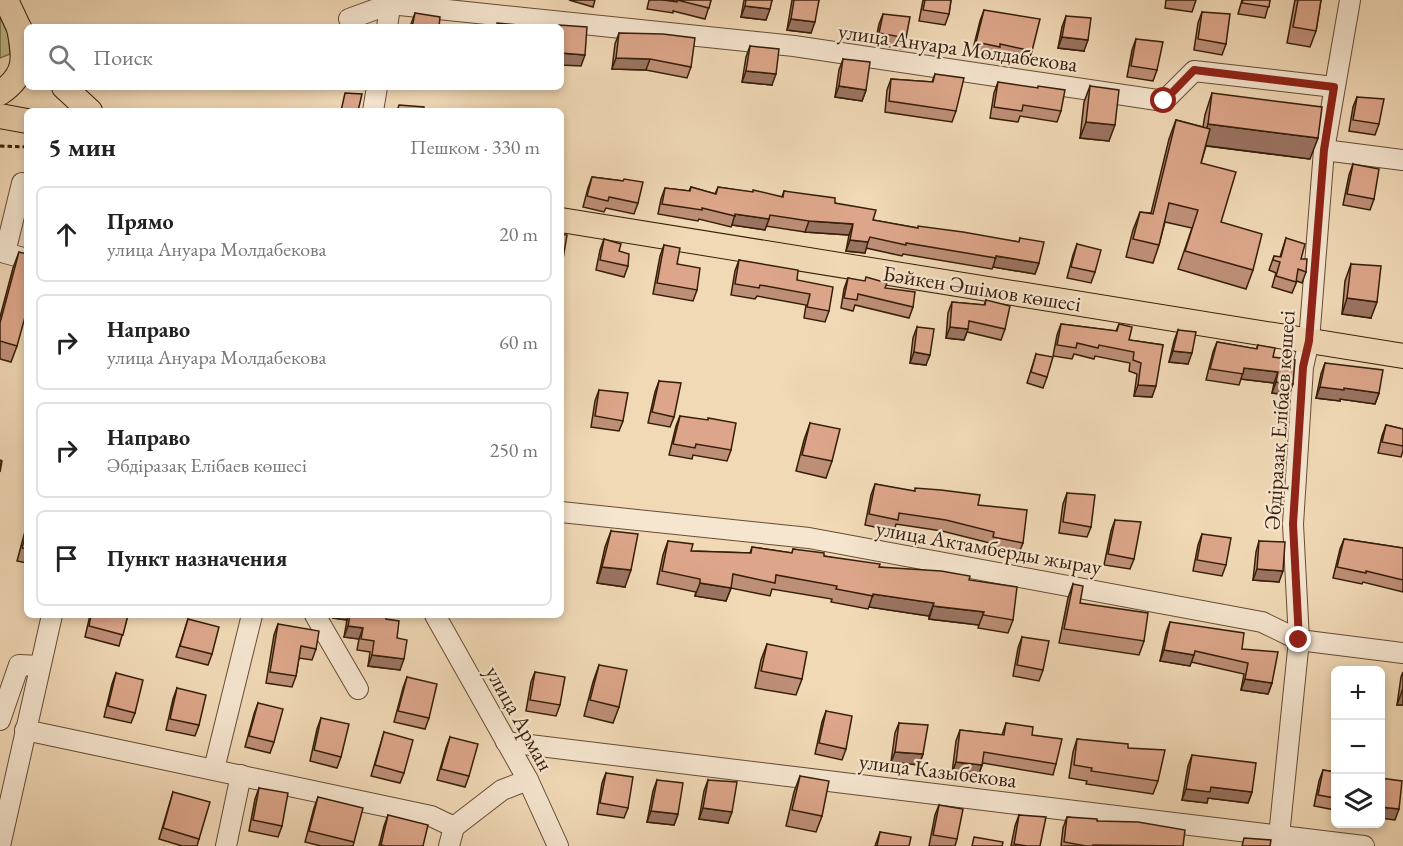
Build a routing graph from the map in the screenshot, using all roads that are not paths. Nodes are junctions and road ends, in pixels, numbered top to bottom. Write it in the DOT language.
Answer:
graph roads {
  1 [pos="6,0"];
  2 [pos="1350,0"];
  3 [pos="391,2"];
  4 [pos="349,18"];
  5 [pos="387,24"];
  6 [pos="23,34"];
  7 [pos="1334,87"];
  8 [pos="67,90"];
  9 [pos="376,90"];
  10 [pos="0,93"];
  11 [pos="87,108"];
  12 [pos="374,108"];
  13 [pos="17,119"];
  14 [pos="0,127"];
  15 [pos="1324,150"];
  16 [pos="1403,160"];
  17 [pos="22,183"];
  18 [pos="564,220"];
  19 [pos="24,258"];
  20 [pos="1309,341"];
  21 [pos="1403,356"];
  22 [pos="564,512"];
  23 [pos="51,618"];
  24 [pos="251,618"];
  25 [pos="317,618"];
  26 [pos="437,618"];
  27 [pos="1299,640"];
  28 [pos="1403,653"];
  29 [pos="40,666"];
  30 [pos="358,689"];
  31 [pos="0,720"];
  32 [pos="25,730"];
  33 [pos="506,742"];
  34 [pos="214,769"];
  35 [pos="241,775"];
  36 [pos="528,780"];
  37 [pos="452,836"];
  38 [pos="1278,841"];
  39 [pos="0,846"];
  40 [pos="226,846"];
  41 [pos="558,846"];
  42 [pos="1364,846"];
  1 -- 6 [label="main road"];
  2 -- 7 [label="street, Әбдіразақ Елібаев көшесі"];
  3 -- 4 [label="street, улица Ануара Молдабекова"];
  3 -- 5 [label="street"];
  3 -- 7 [label="street, улица Ануара Молдабекова"];
  6 -- 10 [label="main road"];
  7 -- 15 [label="street, Әбдіразақ Елібаев көшесі"];
  8 -- 11 [label="main road"];
  9 -- 12 [label="street"];
  13 -- 14 [label="main road"];
  15 -- 16 [label="street"];
  15 -- 20 [label="street, Әбдіразақ Елібаев көшесі"];
  17 -- 19 [label="street"];
  18 -- 20 [label="main road, Бәйкен Әшімов көшесі"];
  20 -- 21 [label="main road, Бәйкен Әшімов көшесі"];
  20 -- 27 [label="street, Әбдіразақ Елібаев көшесі"];
  22 -- 27 [label="street, улица Актамберды жырау"];
  23 -- 29 [label="street"];
  24 -- 34 [label="street"];
  25 -- 30 [label="street"];
  26 -- 33 [label="street, улица Арман"];
  27 -- 28 [label="street, улица Актамберды жырау"];
  27 -- 38 [label="street, Әбдіразақ Елібаев көшесі"];
  29 -- 31 [label="street"];
  29 -- 32 [label="street"];
  32 -- 34 [label="street"];
  32 -- 39 [label="street"];
  33 -- 36 [label="street, улица Арман"];
  33 -- 38 [label="street, улица Казыбекова"];
  34 -- 35 [label="street"];
  35 -- 37 [label="street"];
  35 -- 40 [label="street"];
  36 -- 37 [label="street"];
  36 -- 41 [label="street, улица Арман"];
  38 -- 42 [label="street, улица Казыбекова"];
}
